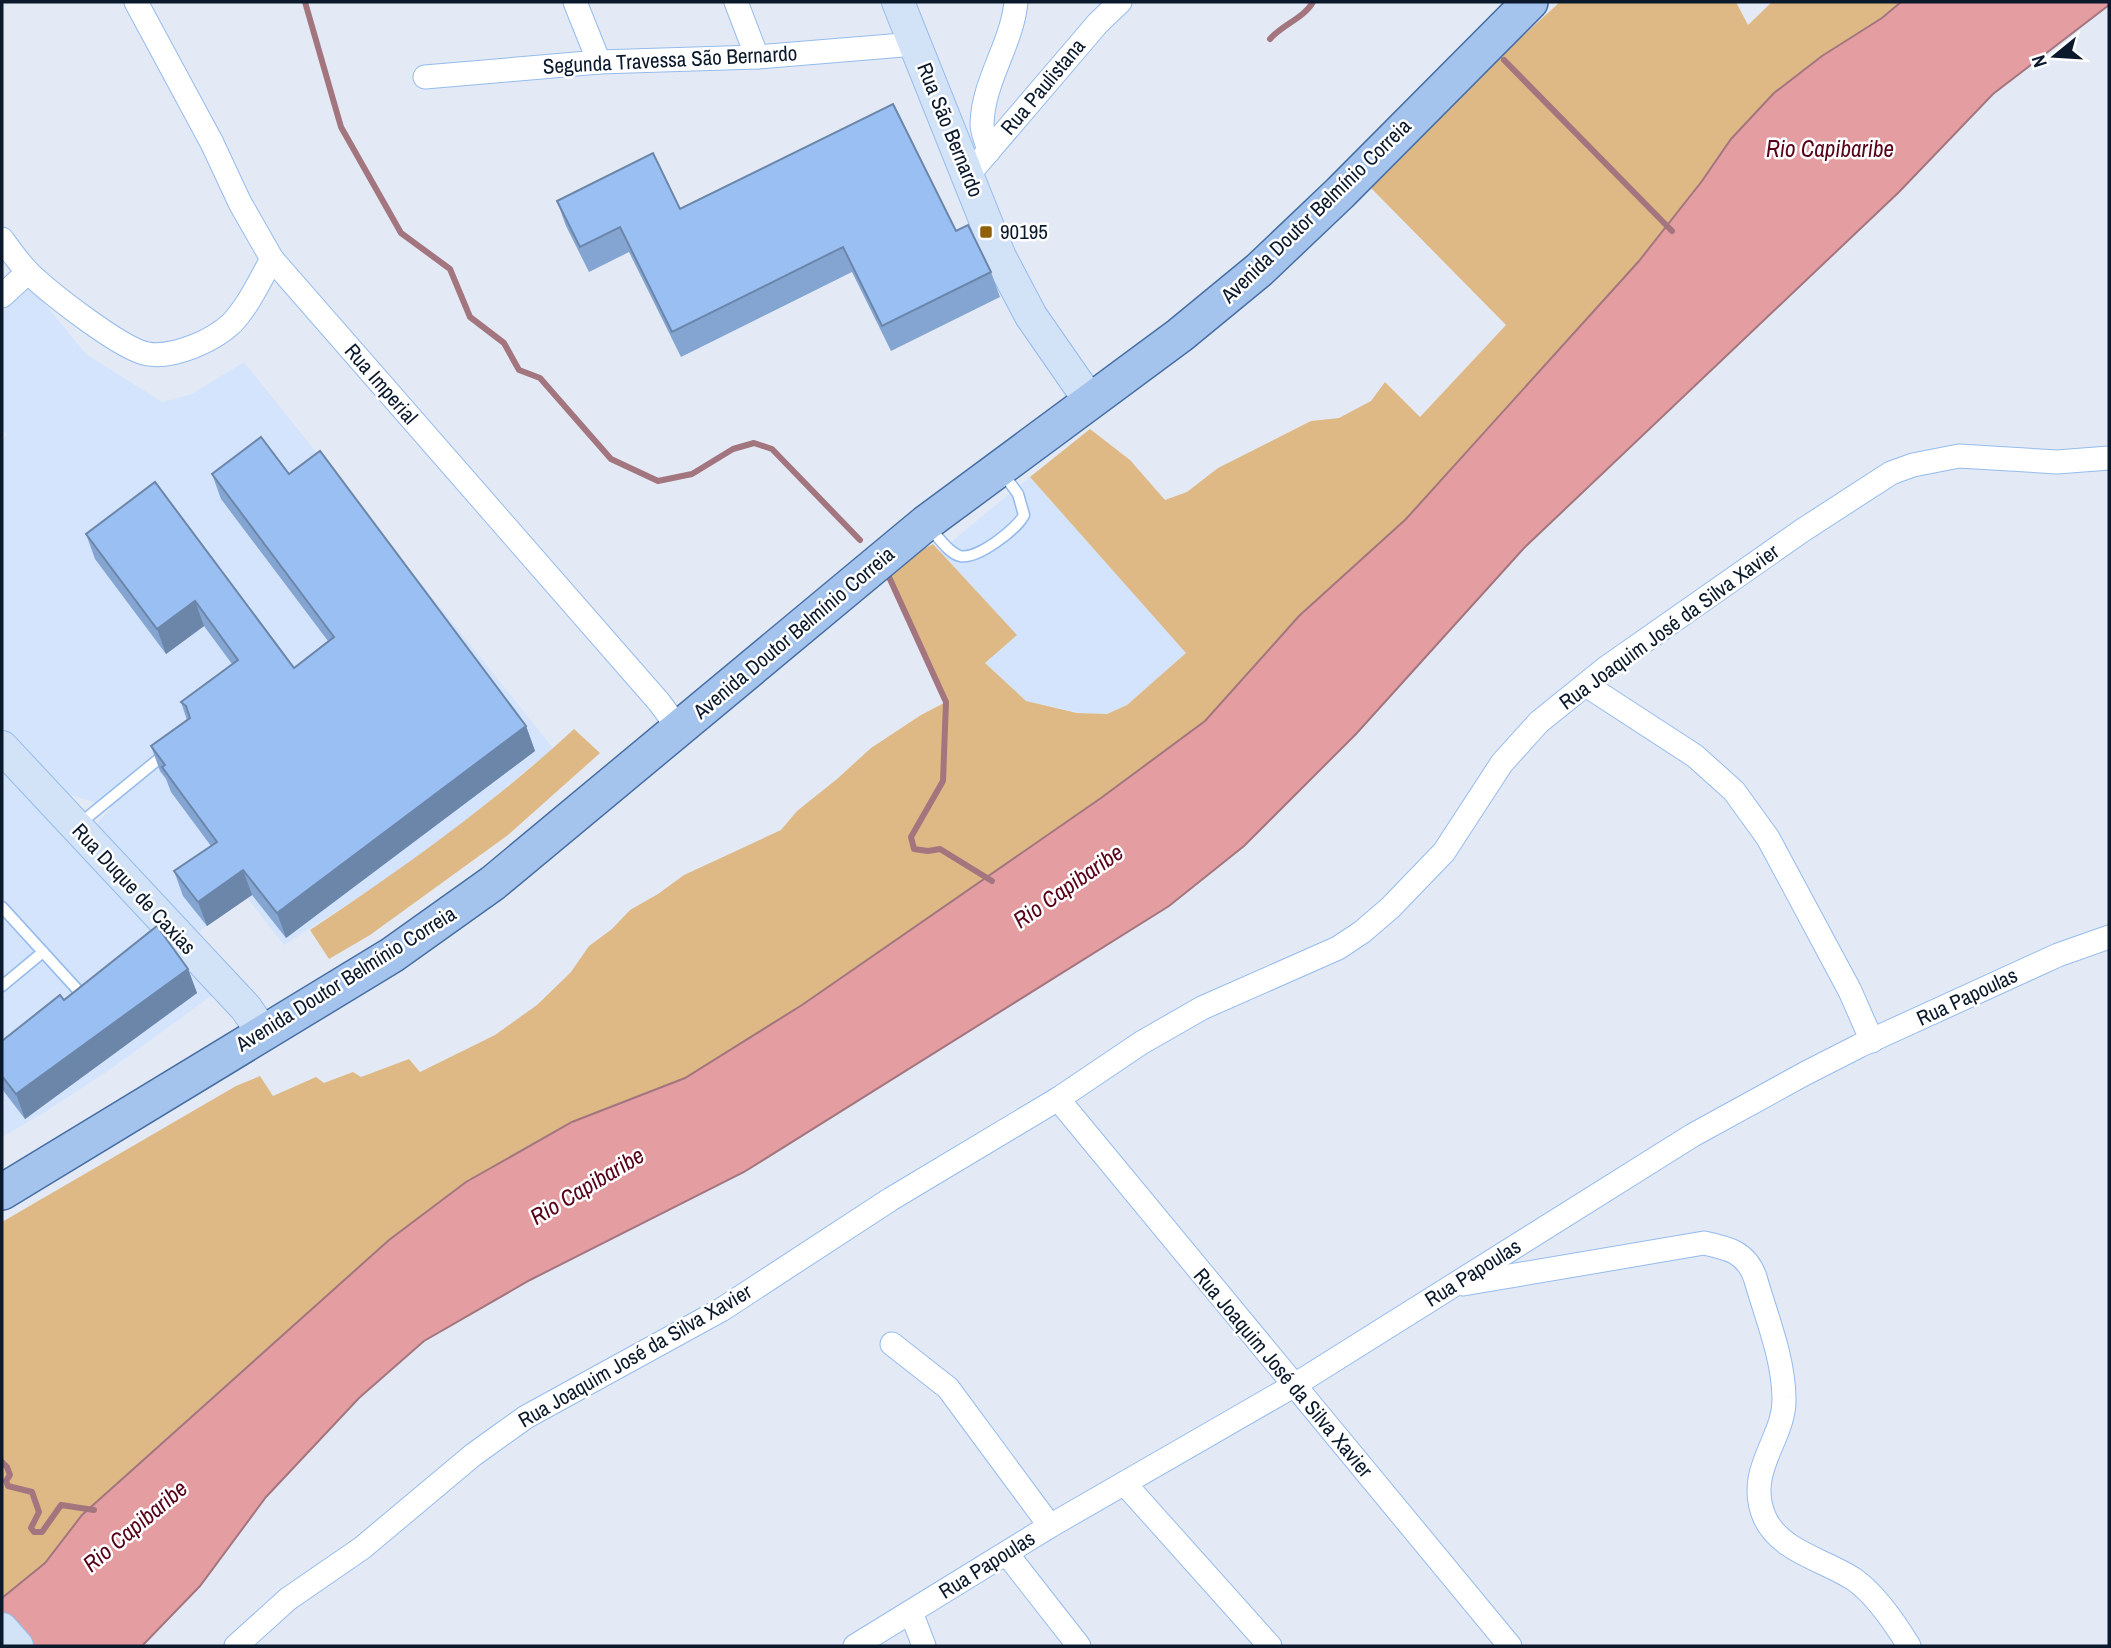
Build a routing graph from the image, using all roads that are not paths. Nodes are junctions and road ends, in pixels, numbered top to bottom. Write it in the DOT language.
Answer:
graph roads {
  1 [pos="136,2"];
  2 [pos="575,2"];
  3 [pos="736,2"];
  4 [pos="898,2"];
  5 [pos="1016,2"];
  6 [pos="1120,2"];
  7 [pos="1530,2"];
  8 [pos="915,44"];
  9 [pos="758,57"];
  10 [pos="599,62"];
  11 [pos="425,77"];
  12 [pos="989,151"];
  13 [pos="968,174"];
  14 [pos="2,240"];
  15 [pos="272,259"];
  16 [pos="28,272"];
  17 [pos="2,296"];
  18 [pos="1090,401"];
  19 [pos="2109,458"];
  20 [pos="1000,469"];
  21 [pos="926,523"];
  22 [pos="1586,685"];
  23 [pos="679,729"];
  24 [pos="178,744"];
  25 [pos="2,747"];
  26 [pos="76,827"];
  27 [pos="2,907"];
  28 [pos="2109,937"];
  29 [pos="43,952"];
  30 [pos="2,986"];
  31 [pos="89,1002"];
  32 [pos="263,1033"];
  33 [pos="1872,1041"];
  34 [pos="1058,1099"];
  35 [pos="2,1192"];
  36 [pos="1452,1286"];
  37 [pos="892,1344"];
  38 [pos="1293,1386"];
  39 [pos="1125,1484"];
  40 [pos="1050,1526"];
  41 [pos="1007,1554"];
  42 [pos="911,1612"];
  43 [pos="2,1629"];
  44 [pos="17,1646"];
  45 [pos="236,1646"];
  46 [pos="855,1646"];
  47 [pos="925,1646"];
  48 [pos="1079,1646"];
  49 [pos="1270,1646"];
  50 [pos="1510,1646"];
  51 [pos="1909,1646"];
  1 -- 15 [label="street, Rua Imperial"];
  2 -- 10 [label="street"];
  3 -- 9 [label="street"];
  4 -- 8 [label="street, Rua São Bernardo"];
  5 -- 12 [label="street"];
  6 -- 12 [label="street, Rua Paulistana"];
  7 -- 18 [label="main road, Avenida Doutor Belmínio Correia"];
  8 -- 9 [label="street, Segunda Travessa São Bernardo"];
  8 -- 13 [label="street, Rua São Bernardo"];
  9 -- 10 [label="street, Segunda Travessa São Bernardo"];
  10 -- 11 [label="street, Segunda Travessa São Bernardo"];
  12 -- 13 [label="street, Rua Paulistana"];
  13 -- 18 [label="street, Rua São Bernardo"];
  14 -- 16 [label="street"];
  15 -- 16 [label="street"];
  15 -- 23 [label="street, Rua Imperial"];
  16 -- 17 [label="street"];
  18 -- 20 [label="main road, Avenida Doutor Belmínio Correia"];
  19 -- 22 [label="street, Rua Joaquim José da Silva Xavier"];
  20 -- 21 [label="main road, Avenida Doutor Belmínio Correia"];
  20 -- 21 [label="lane"];
  21 -- 23 [label="main road, Avenida Doutor Belmínio Correia"];
  22 -- 33 [label="street"];
  22 -- 34 [label="street, Rua Joaquim José da Silva Xavier"];
  23 -- 32 [label="main road, Avenida Doutor Belmínio Correia"];
  24 -- 26 [label="lane"];
  25 -- 26 [label="street, Rua Duque de Caxias"];
  26 -- 32 [label="street, Rua Duque de Caxias"];
  27 -- 29 [label="lane"];
  28 -- 33 [label="street, Rua Papoulas"];
  29 -- 30 [label="lane"];
  29 -- 31 [label="lane"];
  32 -- 35 [label="main road, Avenida Doutor Belmínio Correia"];
  33 -- 36 [label="street, Rua Papoulas"];
  34 -- 38 [label="street, Rua Joaquim José da Silva Xavier"];
  34 -- 45 [label="street, Rua Joaquim José da Silva Xavier"];
  36 -- 38 [label="street, Rua Papoulas"];
  36 -- 51 [label="street"];
  37 -- 40 [label="street"];
  38 -- 39 [label="street, Rua Papoulas"];
  38 -- 50 [label="street, Rua Joaquim José da Silva Xavier"];
  39 -- 40 [label="street, Rua Papoulas"];
  39 -- 49 [label="street"];
  40 -- 41 [label="street, Rua Papoulas"];
  41 -- 42 [label="street, Rua Papoulas"];
  41 -- 48 [label="street"];
  42 -- 46 [label="street, Rua Papoulas"];
  42 -- 47 [label="street"];
  43 -- 44 [label="street"];
}
